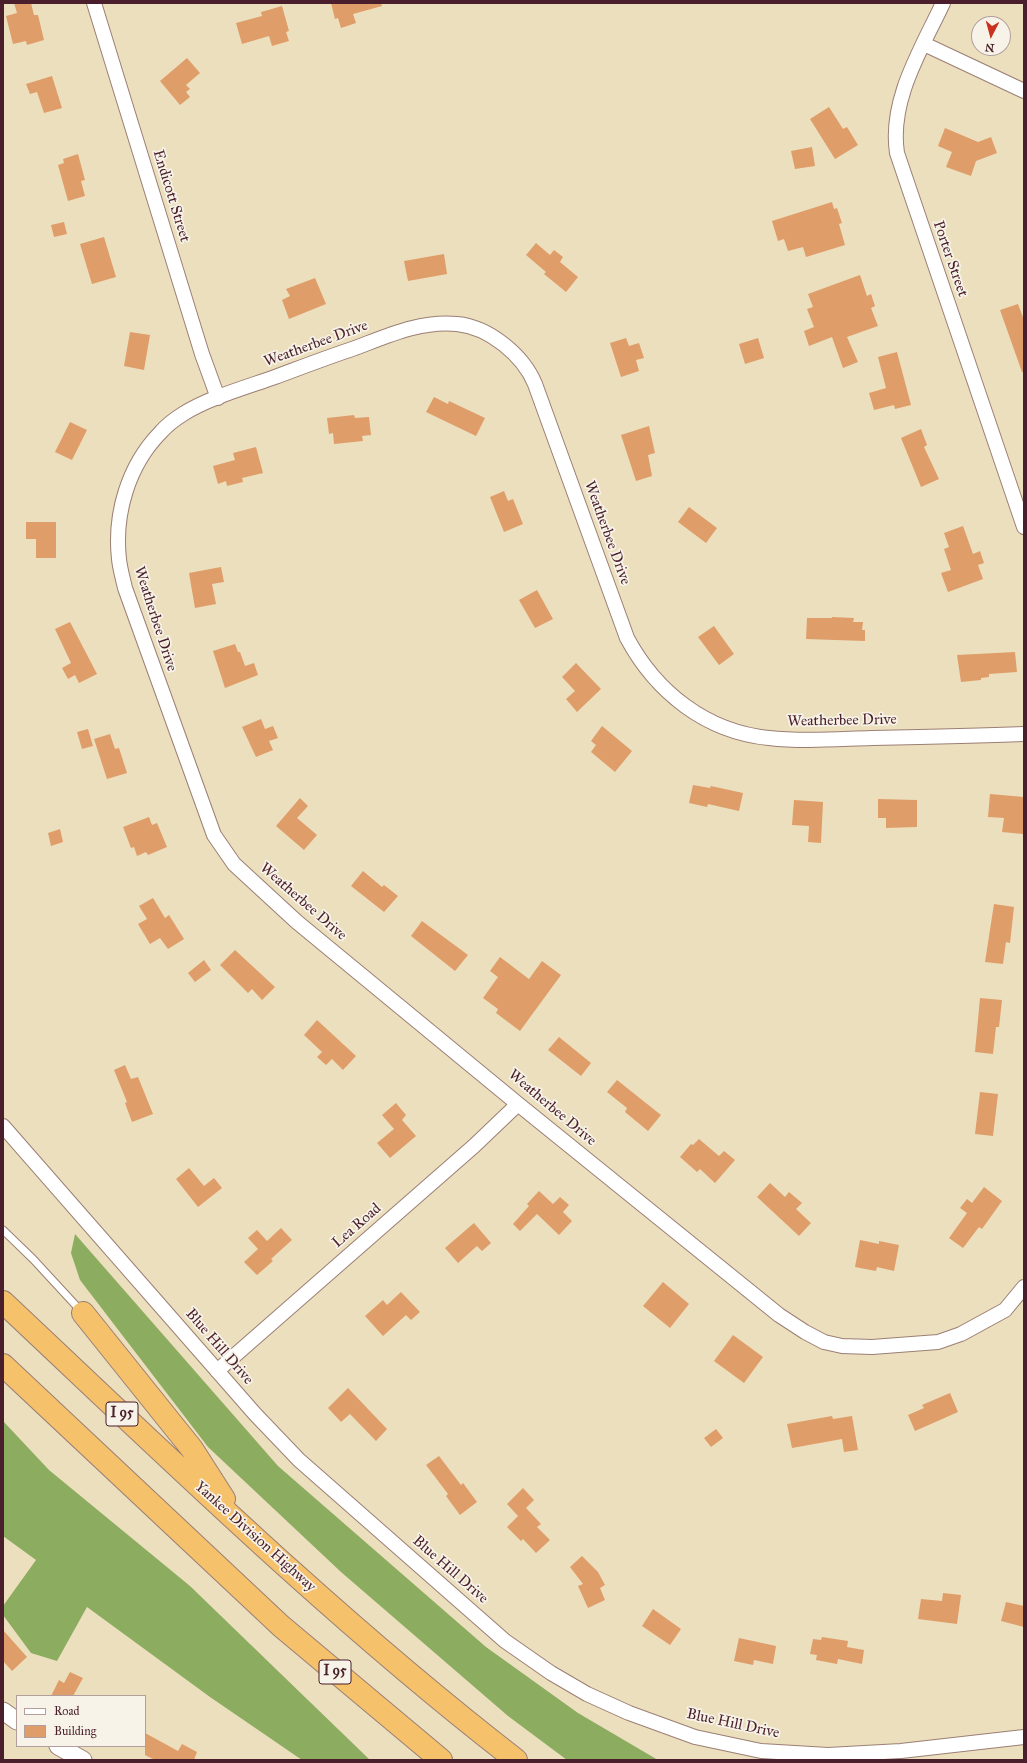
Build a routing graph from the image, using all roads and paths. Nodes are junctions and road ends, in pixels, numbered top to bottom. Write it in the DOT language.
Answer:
graph roads {
  1 [pos="94,3"];
  2 [pos="942,3"];
  3 [pos="924,44"];
  4 [pos="1024,91"];
  5 [pos="218,398"];
  6 [pos="1024,527"];
  7 [pos="1024,734"];
  8 [pos="518,1104"];
  9 [pos="3,1126"];
  10 [pos="3,1230"];
  11 [pos="1024,1287"];
  12 [pos="3,1302"];
  13 [pos="83,1313"];
  14 [pos="3,1365"];
  15 [pos="217,1371"];
  16 [pos="241,1525"];
  17 [pos="3,1711"];
  18 [pos="16,1720"];
  19 [pos="1024,1737"];
  20 [pos="60,1747"];
  21 [pos="82,1760"];
  22 [pos="441,1760"];
  23 [pos="516,1760"];
  1 -- 5 [label="street, Endicott Street"];
  2 -- 3 [label="street, Porter Street"];
  3 -- 4 [label="street"];
  3 -- 6 [label="street, Porter Street"];
  5 -- 7 [label="street, Weatherbee Drive"];
  5 -- 8 [label="street, Weatherbee Drive"];
  8 -- 11 [label="street, Weatherbee Drive"];
  8 -- 15 [label="street, Lea Road"];
  9 -- 15 [label="street, Blue Hill Drive"];
  10 -- 13 [label="lane"];
  12 -- 16 [label="highway, Yankee Division Highway / I 95"];
  13 -- 16 [label="highway"];
  14 -- 22 [label="highway, I 95"];
  15 -- 19 [label="street, Blue Hill Drive"];
  16 -- 23 [label="highway, Yankee Division Highway / I 95"];
  17 -- 18 [label="street"];
  20 -- 21 [label="street"];
}
